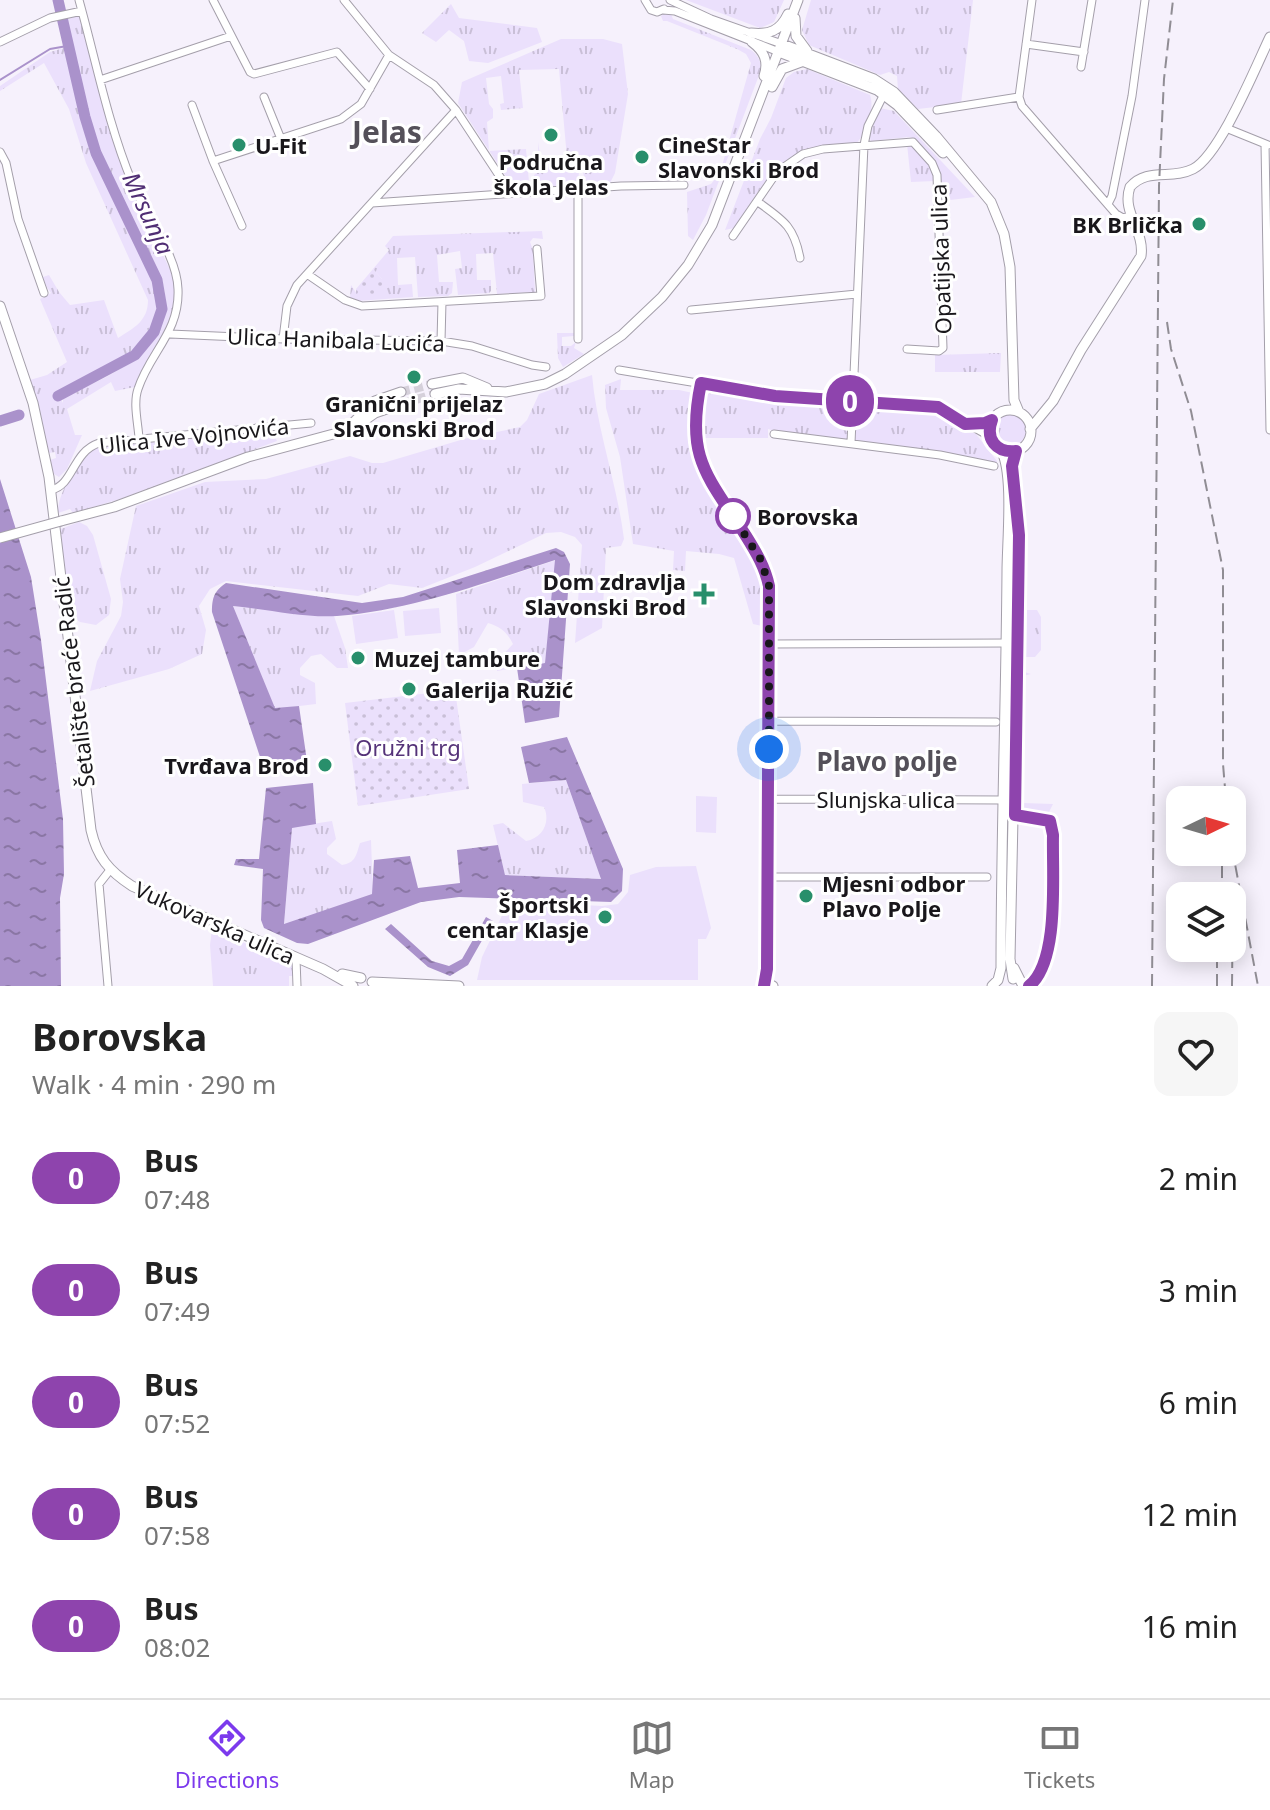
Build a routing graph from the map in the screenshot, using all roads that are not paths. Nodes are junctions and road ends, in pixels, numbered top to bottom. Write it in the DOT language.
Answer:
graph roads {
  1 [pos="79,0"];
  2 [pos="213,0"];
  3 [pos="344,0"];
  4 [pos="645,0"];
  5 [pos="669,0"];
  6 [pos="1032,0"];
  7 [pos="1092,0"];
  8 [pos="1145,0"];
  9 [pos="796,1"];
  10 [pos="663,10"];
  11 [pos="79,12"];
  12 [pos="231,36"];
  13 [pos="751,37"];
  14 [pos="1270,37"];
  15 [pos="0,42"];
  16 [pos="1026,44"];
  17 [pos="780,48"];
  18 [pos="1084,52"];
  19 [pos="389,55"];
  20 [pos="816,58"];
  21 [pos="804,61"];
  22 [pos="1081,67"];
  23 [pos="100,80"];
  24 [pos="370,89"];
  25 [pos="885,91"];
  26 [pos="264,97"];
  27 [pos="1019,97"];
  28 [pos="762,98"];
  29 [pos="192,105"];
  30 [pos="456,110"];
  31 [pos="937,110"];
  32 [pos="1226,128"];
  33 [pos="281,139"];
  34 [pos="864,145"];
  35 [pos="1268,145"];
  36 [pos="0,152"];
  37 [pos="213,161"];
  38 [pos="684,185"];
  39 [pos="578,189"];
  40 [pos="510,192"];
  41 [pos="758,202"];
  42 [pos="372,203"];
  43 [pos="1108,204"];
  44 [pos="1131,216"];
  45 [pos="242,226"];
  46 [pos="733,236"];
  47 [pos="537,249"];
  48 [pos="800,258"];
  49 [pos="307,274"];
  50 [pos="44,293"];
  51 [pos="857,294"];
  52 [pos="442,302"];
  53 [pos="0,306"];
  54 [pos="691,310"];
  55 [pos="1012,323"];
  56 [pos="170,334"];
  57 [pos="283,339"];
  58 [pos="578,339"];
  59 [pos="441,341"];
  60 [pos="907,349"];
  61 [pos="546,367"];
  62 [pos="619,370"];
  63 [pos="701,383"];
  64 [pos="432,384"];
  65 [pos="401,392"];
  66 [pos="498,392"];
  67 [pos="435,394"];
  68 [pos="852,402"];
  69 [pos="404,403"];
  70 [pos="1048,407"];
  71 [pos="1003,411"];
  72 [pos="1020,413"];
  73 [pos="992,420"];
  74 [pos="311,423"];
  75 [pos="965,424"];
  76 [pos="1030,429"];
  77 [pos="1270,430"];
  78 [pos="341,431"];
  79 [pos="774,434"];
  80 [pos="989,436"];
  81 [pos="139,438"];
  82 [pos="851,443"];
  83 [pos="1001,450"];
  84 [pos="1016,451"];
  85 [pos="994,466"];
  86 [pos="51,490"];
  87 [pos="0,538"];
  88 [pos="1007,643"];
  89 [pos="770,644"];
  90 [pos="769,721"];
  91 [pos="996,722"];
  92 [pos="769,799"];
  93 [pos="1004,800"];
  94 [pos="110,870"];
  95 [pos="768,877"];
  96 [pos="987,877"];
  97 [pos="296,959"];
  98 [pos="356,983"];
  99 [pos="991,983"];
  100 [pos="373,984"];
  101 [pos="1018,984"];
  102 [pos="108,986"];
  103 [pos="297,986"];
  104 [pos="459,986"];
  105 [pos="770,986"];
  1 -- 11 [label="street"];
  2 -- 12 [label="street"];
  3 -- 19 [label="street"];
  4 -- 10 [label="street"];
  5 -- 10 [label="street"];
  5 -- 13 [label="street"];
  6 -- 16 [label="street"];
  7 -- 18 [label="street"];
  8 -- 43 [label="street"];
  9 -- 13 [label="main road"];
  9 -- 17 [label="main road"];
  9 -- 20 [label="main road"];
  10 -- 13 [label="street"];
  11 -- 15 [label="street"];
  11 -- 23 [label="street"];
  12 -- 23 [label="street"];
  12 -- 24 [label="street"];
  13 -- 17 [label="street"];
  13 -- 28 [label="main road"];
  14 -- 32 [label="main road"];
  16 -- 18 [label="street"];
  16 -- 27 [label="street"];
  17 -- 20 [label="main road"];
  17 -- 21 [label="main road"];
  17 -- 28 [label="main road"];
  18 -- 22 [label="street"];
  19 -- 24 [label="street"];
  19 -- 30 [label="street"];
  20 -- 25 [label="main road"];
  21 -- 25 [label="main road"];
  21 -- 28 [label="main road"];
  23 -- 56 [label="street"];
  24 -- 33 [label="street"];
  25 -- 34 [label="street"];
  25 -- 55 [label="main road"];
  26 -- 33 [label="street"];
  27 -- 31 [label="street"];
  27 -- 43 [label="street"];
  28 -- 66 [label="main road"];
  29 -- 37 [label="street"];
  30 -- 40 [label="street"];
  30 -- 42 [label="street"];
  32 -- 35 [label="street"];
  32 -- 44 [label="main road"];
  33 -- 37 [label="street"];
  34 -- 41 [label="street"];
  34 -- 51 [label="street"];
  34 -- 60 [label="street, Opatijska ulica"];
  35 -- 77 [label="street"];
  36 -- 50 [label="street"];
  37 -- 45 [label="street"];
  38 -- 39 [label="street"];
  39 -- 40 [label="street"];
  39 -- 58 [label="street"];
  40 -- 42 [label="street"];
  41 -- 46 [label="street"];
  41 -- 48 [label="street"];
  42 -- 49 [label="street"];
  43 -- 44 [label="street"];
  44 -- 70 [label="main road"];
  47 -- 52 [label="street"];
  49 -- 52 [label="street"];
  49 -- 57 [label="street"];
  51 -- 54 [label="street"];
  51 -- 68 [label="street"];
  52 -- 59 [label="street"];
  53 -- 86 [label="main road, Šetalište braće Radić"];
  55 -- 71 [label="main road"];
  55 -- 72 [label="main road"];
  56 -- 57 [label="street, Ulica Hanibala Lucića"];
  56 -- 81 [label="street"];
  57 -- 59 [label="street, Ulica Hanibala Lucića"];
  59 -- 61 [label="street, Ulica Hanibala Lucića"];
  62 -- 63 [label="street"];
  63 -- 68 [label="street"];
  63 -- 89 [label="street"];
  64 -- 66 [label="main road"];
  65 -- 78 [label="main road"];
  66 -- 67 [label="main road"];
  68 -- 75 [label="street"];
  68 -- 82 [label="street"];
  69 -- 78 [label="main road"];
  70 -- 72 [label="main road"];
  70 -- 76 [label="main road"];
  71 -- 72 [label="main road"];
  71 -- 73 [label="main road"];
  72 -- 76 [label="main road"];
  73 -- 75 [label="street"];
  73 -- 80 [label="main road"];
  74 -- 81 [label="street, Ulica Ive Vojnovića"];
  75 -- 80 [label="street"];
  76 -- 84 [label="main road"];
  78 -- 87 [label="main road, bridge"];
  79 -- 82 [label="street"];
  80 -- 83 [label="main road"];
  81 -- 86 [label="street, Ulica Ive Vojnovića"];
  82 -- 85 [label="street"];
  83 -- 84 [label="main road"];
  83 -- 88 [label="main road"];
  84 -- 101 [label="main road"];
  86 -- 94 [label="main road, Šetalište braće Radić"];
  88 -- 89 [label="street"];
  88 -- 93 [label="main road"];
  89 -- 90 [label="street"];
  90 -- 91 [label="street"];
  90 -- 92 [label="street"];
  92 -- 93 [label="street, Slunjska ulica"];
  92 -- 95 [label="street"];
  93 -- 99 [label="main road"];
  94 -- 97 [label="main road, Vukovarska ulica"];
  94 -- 102 [label="street"];
  95 -- 96 [label="street"];
  95 -- 105 [label="street"];
  97 -- 98 [label="main road, Vukovarska ulica"];
  97 -- 103 [label="street"];
  98 -- 100 [label="main road, Vukovarska ulica"];
  99 -- 101 [label="main road"];
  100 -- 104 [label="main road"];
}
